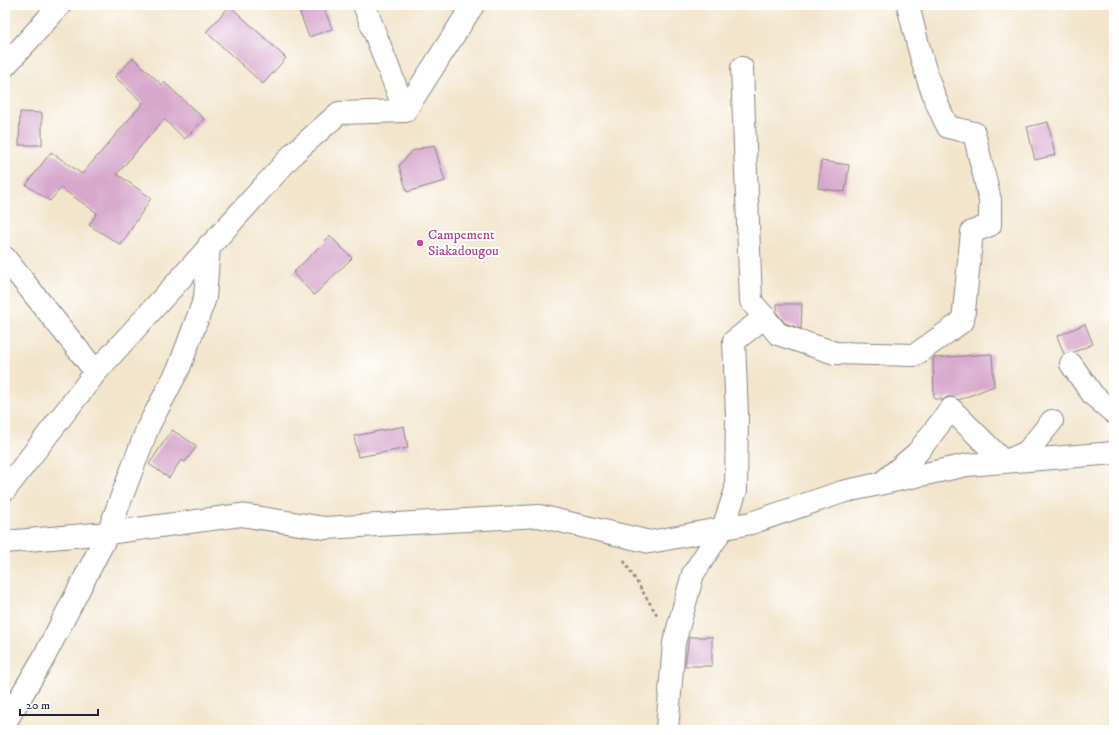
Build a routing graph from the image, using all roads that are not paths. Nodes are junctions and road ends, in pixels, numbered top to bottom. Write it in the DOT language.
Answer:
graph roads {
  1 [pos="60,5"];
  2 [pos="364,5"];
  3 [pos="473,5"];
  4 [pos="908,5"];
  5 [pos="5,66"];
  6 [pos="742,68"];
  7 [pos="405,111"];
  8 [pos="209,245"];
  9 [pos="5,258"];
  10 [pos="765,317"];
  11 [pos="1071,364"];
  12 [pos="96,372"];
  13 [pos="1114,413"];
  14 [pos="1052,421"];
  15 [pos="1114,453"];
  16 [pos="1004,462"];
  17 [pos="882,483"];
  18 [pos="5,490"];
  19 [pos="723,528"];
  20 [pos="108,533"];
  21 [pos="5,542"];
  22 [pos="5,722"];
  23 [pos="666,730"];
  1 -- 5 [label="street"];
  2 -- 7 [label="street"];
  3 -- 7 [label="street"];
  4 -- 10 [label="street"];
  6 -- 10 [label="street"];
  7 -- 8 [label="street"];
  8 -- 12 [label="street"];
  8 -- 20 [label="street"];
  9 -- 12 [label="street"];
  10 -- 19 [label="street"];
  11 -- 13 [label="street"];
  12 -- 18 [label="street"];
  14 -- 16 [label="street"];
  15 -- 16 [label="street"];
  16 -- 17 [label="street"];
  16 -- 17 [label="street"];
  17 -- 19 [label="street"];
  19 -- 20 [label="street"];
  19 -- 23 [label="street"];
  20 -- 21 [label="street"];
  20 -- 22 [label="street"];
}
